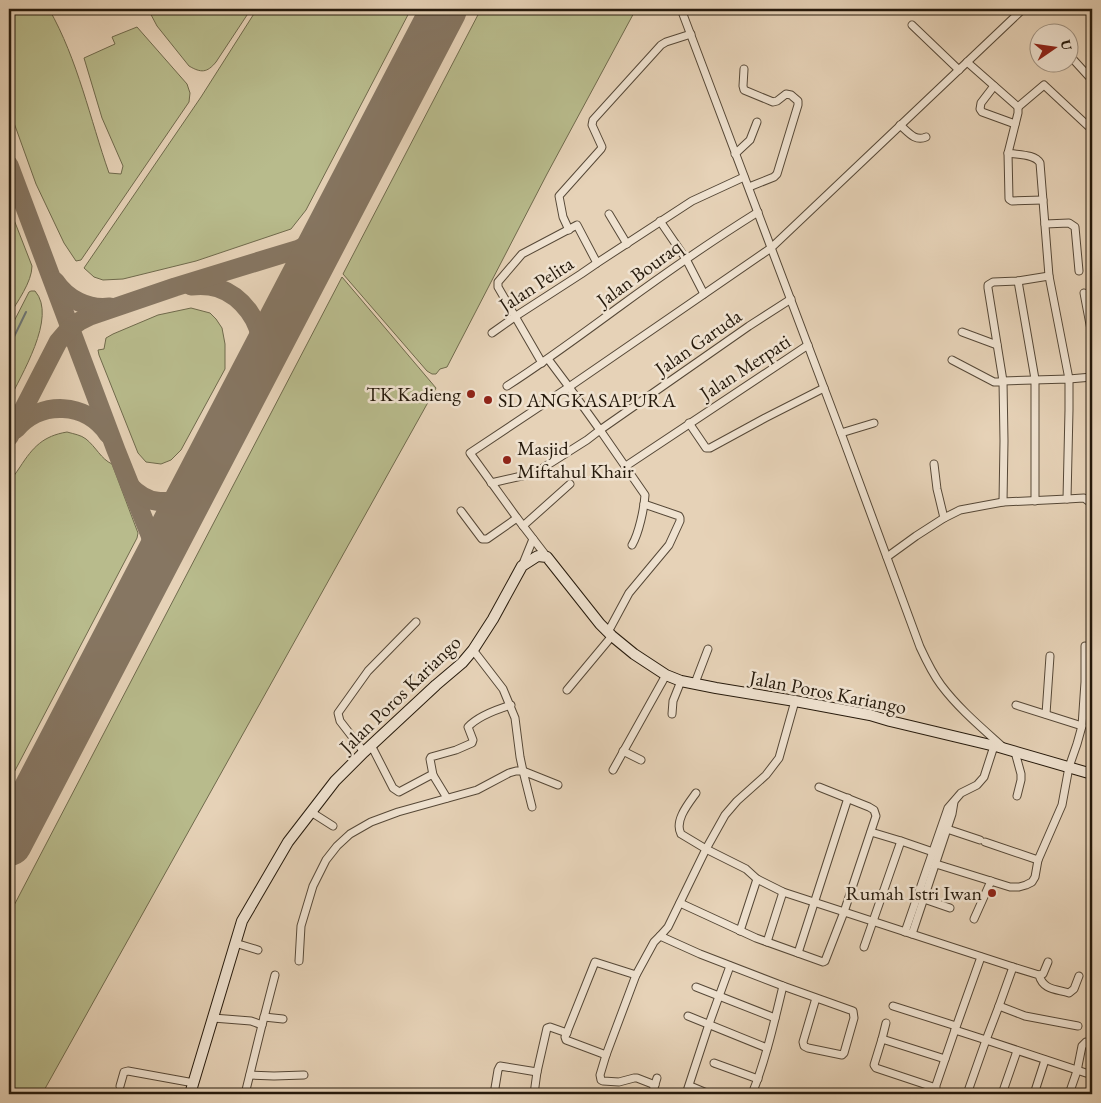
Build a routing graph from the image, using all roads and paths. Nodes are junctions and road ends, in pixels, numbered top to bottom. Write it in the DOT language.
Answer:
graph roads {
  1 [pos="681,9"];
  2 [pos="1023,9"];
  3 [pos="912,25"];
  4 [pos="691,34"];
  5 [pos="967,62"];
  6 [pos="1078,66"];
  7 [pos="744,68"];
  8 [pos="959,70"];
  9 [pos="1092,80"];
  10 [pos="994,86"];
  11 [pos="1018,107"];
  12 [pos="757,122"];
  13 [pos="1015,124"];
  14 [pos="900,125"];
  15 [pos="1092,127"];
  16 [pos="926,137"];
  17 [pos="1008,153"];
  18 [pos="736,154"];
  19 [pos="744,177"];
  20 [pos="749,187"];
  21 [pos="1043,200"];
  22 [pos="758,212"];
  23 [pos="609,214"];
  24 [pos="660,221"];
  25 [pos="1045,224"];
  26 [pos="569,230"];
  27 [pos="627,244"];
  28 [pos="771,248"];
  29 [pos="686,259"];
  30 [pos="597,263"];
  31 [pos="1079,271"];
  32 [pos="1050,276"];
  33 [pos="1018,281"];
  34 [pos="704,294"];
  35 [pos="1084,294"];
  36 [pos="791,299"];
  37 [pos="516,316"];
  38 [pos="962,332"];
  39 [pos="492,333"];
  40 [pos="1092,335"];
  41 [pos="808,345"];
  42 [pos="997,345"];
  43 [pos="952,360"];
  44 [pos="545,361"];
  45 [pos="1092,377"];
  46 [pos="1035,379"];
  47 [pos="1069,379"];
  48 [pos="1004,381"];
  49 [pos="507,386"];
  50 [pos="569,387"];
  51 [pos="824,388"];
  52 [pos="689,423"];
  53 [pos="874,423"];
  54 [pos="600,430"];
  55 [pos="841,433"];
  56 [pos="934,464"];
  57 [pos="626,466"];
  58 [pos="491,483"];
  59 [pos="570,484"];
  60 [pos="1067,498"];
  61 [pos="1035,501"];
  62 [pos="1003,502"];
  63 [pos="644,504"];
  64 [pos="1092,504"];
  65 [pos="462,511"];
  66 [pos="517,518"];
  67 [pos="944,518"];
  68 [pos="523,526"];
  69 [pos="533,539"];
  70 [pos="632,545"];
  71 [pos="547,557"];
  72 [pos="887,557"];
  73 [pos="522,566"];
  74 [pos="416,622"];
  75 [pos="610,634"];
  76 [pos="1085,646"];
  77 [pos="708,649"];
  78 [pos="473,650"];
  79 [pos="1050,656"];
  80 [pos="666,675"];
  81 [pos="681,681"];
  82 [pos="1089,682"];
  83 [pos="695,683"];
  84 [pos="567,690"];
  85 [pos="795,701"];
  86 [pos="511,705"];
  87 [pos="1016,705"];
  88 [pos="672,714"];
  89 [pos="1046,714"];
  90 [pos="1082,726"];
  91 [pos="994,746"];
  92 [pos="368,749"];
  93 [pos="623,751"];
  94 [pos="1010,751"];
  95 [pos="641,760"];
  96 [pos="1069,767"];
  97 [pos="613,770"];
  98 [pos="523,771"];
  99 [pos="1092,774"];
  100 [pos="433,775"];
  101 [pos="558,785"];
  102 [pos="819,787"];
  103 [pos="696,793"];
  104 [pos="1017,796"];
  105 [pos="447,798"];
  106 [pos="848,798"];
  107 [pos="954,801"];
  108 [pos="532,807"];
  109 [pos="311,812"];
  110 [pos="334,826"];
  111 [pos="947,829"];
  112 [pos="871,832"];
  113 [pos="900,841"];
  114 [pos="706,850"];
  115 [pos="933,852"];
  116 [pos="1038,860"];
  117 [pos="936,864"];
  118 [pos="757,879"];
  119 [pos="991,881"];
  120 [pos="783,892"];
  121 [pos="924,899"];
  122 [pos="814,902"];
  123 [pos="680,903"];
  124 [pos="950,908"];
  125 [pos="844,912"];
  126 [pos="974,919"];
  127 [pos="873,922"];
  128 [pos="740,930"];
  129 [pos="909,933"];
  130 [pos="660,936"];
  131 [pos="767,942"];
  132 [pos="235,943"];
  133 [pos="864,947"];
  134 [pos="258,950"];
  135 [pos="798,952"];
  136 [pos="981,957"];
  137 [pos="299,961"];
  138 [pos="1048,962"];
  139 [pos="730,966"];
  140 [pos="1013,967"];
  141 [pos="275,975"];
  142 [pos="636,975"];
  143 [pos="1039,975"];
  144 [pos="1079,976"];
  145 [pos="783,986"];
  146 [pos="696,987"];
  147 [pos="719,996"];
  148 [pos="816,998"];
  149 [pos="893,1006"];
  150 [pos="1000,1006"];
  151 [pos="264,1016"];
  152 [pos="688,1016"];
  153 [pos="213,1018"];
  154 [pos="775,1018"];
  155 [pos="283,1019"];
  156 [pos="886,1023"];
  157 [pos="709,1024"];
  158 [pos="262,1025"];
  159 [pos="1078,1026"];
  160 [pos="956,1028"];
  161 [pos="567,1033"];
  162 [pos="882,1039"];
  163 [pos="986,1040"];
  164 [pos="1092,1042"];
  165 [pos="767,1048"];
  166 [pos="1017,1051"];
  167 [pos="606,1055"];
  168 [pos="945,1059"];
  169 [pos="1045,1060"];
  170 [pos="714,1064"];
  171 [pos="1077,1070"];
  172 [pos="537,1072"];
  173 [pos="304,1074"];
  174 [pos="250,1075"];
  175 [pos="1092,1075"];
  176 [pos="758,1079"];
  177 [pos="194,1083"];
  178 [pos="120,1086"];
  179 [pos="690,1086"];
  180 [pos="935,1091"];
  181 [pos="190,1094"];
  182 [pos="245,1094"];
  183 [pos="494,1094"];
  184 [pos="534,1094"];
  185 [pos="652,1094"];
  186 [pos="686,1094"];
  187 [pos="709,1094"];
  188 [pos="752,1094"];
  189 [pos="967,1094"];
  190 [pos="1002,1094"];
  191 [pos="1034,1094"];
  192 [pos="1069,1094"];
  1 -- 4 [label="street"];
  2 -- 5 [label="street"];
  3 -- 8 [label="street"];
  4 -- 18 [label="street"];
  4 -- 26 [label="street"];
  5 -- 8 [label="street"];
  5 -- 10 [label="street"];
  6 -- 9 [label="street"];
  7 -- 20 [label="street"];
  8 -- 14 [label="street"];
  10 -- 11 [label="street"];
  10 -- 13 [label="street"];
  11 -- 13 [label="street"];
  11 -- 15 [label="street"];
  12 -- 18 [label="street"];
  13 -- 17 [label="street"];
  14 -- 16 [label="street"];
  14 -- 28 [label="street"];
  17 -- 21 [label="street"];
  17 -- 21 [label="street"];
  18 -- 19 [label="street"];
  19 -- 20 [label="street"];
  19 -- 24 [label="street, Jalan Pelita"];
  20 -- 22 [label="street"];
  21 -- 25 [label="street"];
  22 -- 28 [label="street"];
  22 -- 29 [label="street, Jalan Bouraq"];
  23 -- 27 [label="street"];
  24 -- 27 [label="street, Jalan Pelita"];
  24 -- 29 [label="street"];
  25 -- 31 [label="street"];
  25 -- 32 [label="street"];
  26 -- 30 [label="street"];
  26 -- 37 [label="street"];
  27 -- 30 [label="street, Jalan Pelita"];
  28 -- 34 [label="street"];
  28 -- 36 [label="street"];
  29 -- 34 [label="street"];
  29 -- 44 [label="street, Jalan Bouraq"];
  30 -- 37 [label="street, Jalan Pelita"];
  32 -- 33 [label="street"];
  32 -- 47 [label="street"];
  33 -- 42 [label="street"];
  33 -- 46 [label="street"];
  34 -- 50 [label="street"];
  35 -- 40 [label="street"];
  36 -- 41 [label="street"];
  36 -- 54 [label="street, Jalan Garuda"];
  37 -- 39 [label="street, Jalan Pelita"];
  37 -- 44 [label="street"];
  38 -- 42 [label="street"];
  41 -- 51 [label="street"];
  41 -- 52 [label="street, Jalan Merpati"];
  42 -- 48 [label="street"];
  43 -- 48 [label="street"];
  44 -- 49 [label="street, Jalan Bouraq"];
  44 -- 50 [label="street"];
  45 -- 47 [label="street"];
  46 -- 47 [label="street"];
  46 -- 48 [label="street"];
  46 -- 61 [label="street"];
  47 -- 60 [label="street"];
  48 -- 62 [label="street"];
  50 -- 54 [label="street"];
  50 -- 58 [label="street"];
  51 -- 52 [label="street"];
  51 -- 55 [label="street"];
  52 -- 57 [label="street, Jalan Merpati"];
  53 -- 55 [label="street"];
  54 -- 57 [label="street"];
  54 -- 58 [label="street, Jalan Garuda"];
  55 -- 72 [label="street"];
  56 -- 67 [label="street"];
  57 -- 63 [label="street"];
  58 -- 66 [label="street"];
  59 -- 68 [label="street"];
  60 -- 61 [label="street"];
  60 -- 64 [label="street"];
  61 -- 62 [label="street"];
  62 -- 67 [label="street"];
  63 -- 70 [label="street"];
  63 -- 75 [label="street"];
  65 -- 66 [label="street"];
  66 -- 68 [label="street"];
  67 -- 72 [label="street"];
  68 -- 69 [label="street"];
  69 -- 71 [label="street"];
  69 -- 73 [label="street"];
  71 -- 73 [label="main road"];
  71 -- 75 [label="main road, Jalan Poros Kariango"];
  72 -- 94 [label="street"];
  73 -- 78 [label="main road, Jalan Poros Kariango"];
  74 -- 92 [label="street"];
  75 -- 80 [label="main road, Jalan Poros Kariango"];
  75 -- 84 [label="street"];
  76 -- 82 [label="street"];
  77 -- 83 [label="street"];
  78 -- 86 [label="street"];
  78 -- 92 [label="main road, Jalan Poros Kariango"];
  79 -- 89 [label="street"];
  80 -- 81 [label="main road, Jalan Poros Kariango"];
  80 -- 93 [label="street"];
  81 -- 83 [label="main road, Jalan Poros Kariango"];
  81 -- 88 [label="street"];
  82 -- 90 [label="street"];
  83 -- 85 [label="main road, Jalan Poros Kariango"];
  85 -- 91 [label="main road, Jalan Poros Kariango"];
  85 -- 114 [label="street"];
  86 -- 98 [label="street"];
  86 -- 100 [label="street"];
  87 -- 89 [label="street"];
  89 -- 90 [label="street"];
  90 -- 96 [label="street"];
  91 -- 94 [label="main road, Jalan Poros Kariango"];
  91 -- 107 [label="street"];
  92 -- 100 [label="street"];
  92 -- 109 [label="main road, Jalan Poros Kariango"];
  93 -- 95 [label="street"];
  93 -- 97 [label="street"];
  94 -- 96 [label="main road, Jalan Poros Kariango"];
  94 -- 104 [label="street"];
  96 -- 99 [label="main road, Jalan Poros Kariango"];
  96 -- 116 [label="street"];
  98 -- 101 [label="street"];
  98 -- 105 [label="street"];
  98 -- 108 [label="street"];
  100 -- 105 [label="street"];
  102 -- 106 [label="street"];
  103 -- 114 [label="street"];
  105 -- 137 [label="street"];
  106 -- 112 [label="street"];
  106 -- 122 [label="street"];
  107 -- 111 [label="street"];
  107 -- 115 [label="street"];
  109 -- 110 [label="street"];
  109 -- 132 [label="main road, Jalan Poros Kariango"];
  111 -- 116 [label="street"];
  111 -- 117 [label="street"];
  112 -- 113 [label="street"];
  112 -- 125 [label="street"];
  113 -- 115 [label="street"];
  113 -- 127 [label="street"];
  114 -- 118 [label="street"];
  114 -- 123 [label="street"];
  115 -- 129 [label="street"];
  116 -- 119 [label="street"];
  117 -- 119 [label="street"];
  117 -- 121 [label="street"];
  118 -- 120 [label="street"];
  118 -- 128 [label="street"];
  119 -- 126 [label="street"];
  120 -- 122 [label="street"];
  120 -- 131 [label="street"];
  121 -- 124 [label="street"];
  121 -- 129 [label="street"];
  122 -- 125 [label="street"];
  122 -- 135 [label="street"];
  123 -- 128 [label="street"];
  123 -- 130 [label="street"];
  125 -- 127 [label="street"];
  125 -- 135 [label="street"];
  127 -- 129 [label="street"];
  127 -- 133 [label="street"];
  128 -- 131 [label="street"];
  129 -- 136 [label="street"];
  130 -- 139 [label="street"];
  130 -- 142 [label="street"];
  131 -- 135 [label="street"];
  132 -- 134 [label="street"];
  132 -- 153 [label="main road, Jalan Poros Kariango"];
  136 -- 140 [label="street"];
  136 -- 160 [label="street"];
  138 -- 143 [label="street"];
  139 -- 145 [label="street"];
  139 -- 147 [label="street"];
  140 -- 143 [label="street"];
  140 -- 150 [label="street"];
  141 -- 151 [label="street"];
  142 -- 161 [label="street"];
  142 -- 167 [label="street"];
  143 -- 144 [label="street"];
  145 -- 148 [label="street"];
  145 -- 154 [label="street"];
  146 -- 147 [label="street"];
  147 -- 154 [label="street"];
  147 -- 157 [label="street"];
  148 -- 148 [label="street"];
  149 -- 160 [label="street"];
  150 -- 159 [label="street"];
  150 -- 163 [label="street"];
  151 -- 155 [label="street"];
  151 -- 158 [label="street"];
  152 -- 157 [label="street"];
  153 -- 158 [label="street"];
  153 -- 177 [label="main road, Jalan Poros Kariango"];
  154 -- 165 [label="street"];
  156 -- 162 [label="street"];
  157 -- 165 [label="street"];
  157 -- 179 [label="street"];
  158 -- 174 [label="street"];
  160 -- 163 [label="street"];
  160 -- 168 [label="street"];
  161 -- 167 [label="street"];
  161 -- 172 [label="street"];
  162 -- 168 [label="street"];
  162 -- 180 [label="street"];
  163 -- 166 [label="street"];
  163 -- 189 [label="street"];
  164 -- 171 [label="street"];
  165 -- 176 [label="street"];
  166 -- 169 [label="street"];
  166 -- 190 [label="street"];
  167 -- 185 [label="street"];
  168 -- 180 [label="street"];
  169 -- 171 [label="street"];
  169 -- 191 [label="street"];
  170 -- 176 [label="street"];
  171 -- 175 [label="street"];
  171 -- 192 [label="street"];
  172 -- 183 [label="street"];
  172 -- 184 [label="street"];
  173 -- 174 [label="street"];
  174 -- 182 [label="street"];
  176 -- 188 [label="street"];
  177 -- 178 [label="street"];
  177 -- 181 [label="main road, Jalan Poros Kariango"];
  179 -- 186 [label="street"];
  179 -- 187 [label="street"];
}
